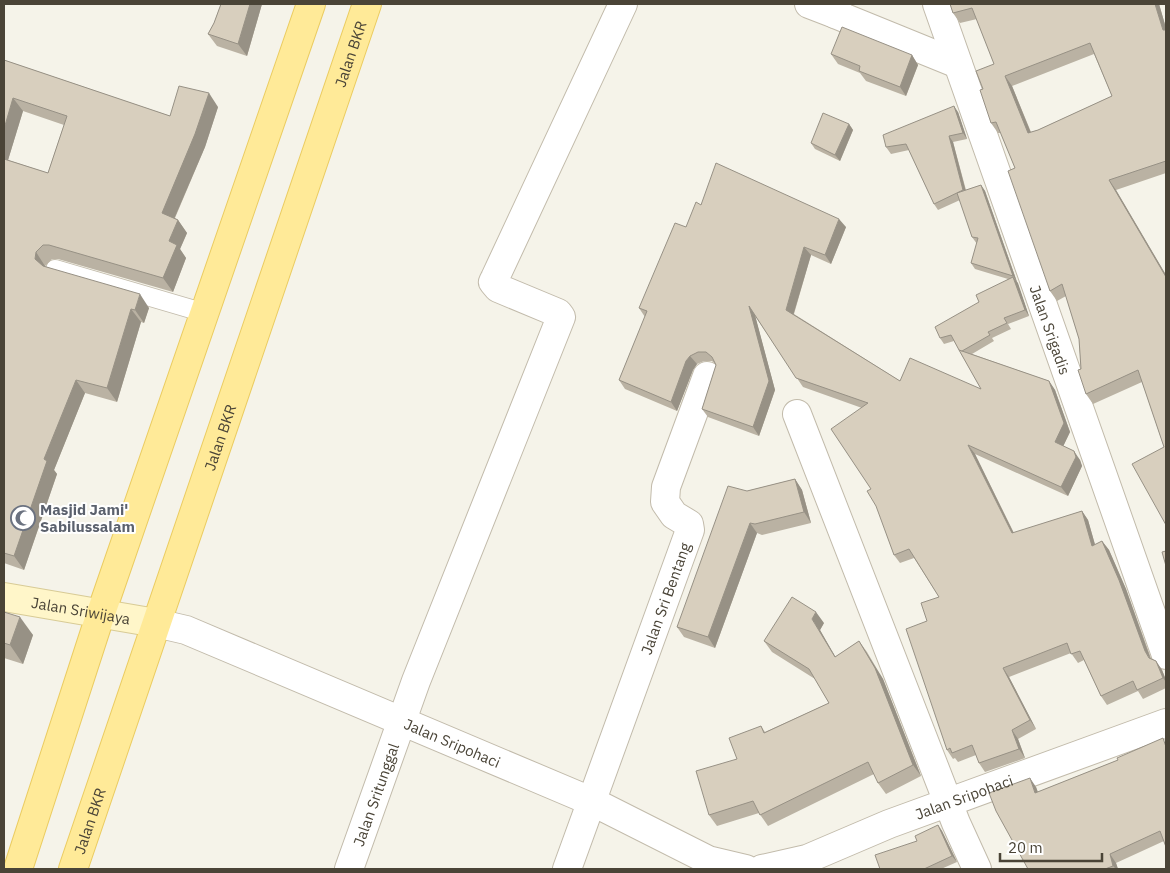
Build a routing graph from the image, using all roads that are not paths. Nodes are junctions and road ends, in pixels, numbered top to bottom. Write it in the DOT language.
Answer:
graph roads {
  1 [pos="312,4"];
  2 [pos="367,4"];
  3 [pos="623,4"];
  4 [pos="809,4"];
  5 [pos="937,4"];
  6 [pos="836,9"];
  7 [pos="958,64"];
  8 [pos="55,269"];
  9 [pos="205,313"];
  10 [pos="707,376"];
  11 [pos="797,414"];
  12 [pos="4,597"];
  13 [pos="101,613"];
  14 [pos="156,623"];
  15 [pos="1166,654"];
  16 [pos="401,721"];
  17 [pos="1166,723"];
  18 [pos="593,802"];
  19 [pos="948,803"];
  20 [pos="18,869"];
  21 [pos="73,869"];
  22 [pos="349,869"];
  23 [pos="567,869"];
  24 [pos="746,869"];
  25 [pos="762,869"];
  26 [pos="977,869"];
  1 -- 9 [label="main road"];
  2 -- 14 [label="main road, Jalan BKR"];
  3 -- 16 [label="street, Jalan Sritunggal"];
  4 -- 6 [label="street"];
  5 -- 7 [label="street, Jalan Srigadis"];
  6 -- 7 [label="street"];
  7 -- 15 [label="street, Jalan Srigadis"];
  8 -- 9 [label="lane"];
  9 -- 13 [label="main road"];
  10 -- 18 [label="street, Jalan Sri Bentang"];
  11 -- 19 [label="street"];
  12 -- 13 [label="main road, Jalan Sriwijaya"];
  13 -- 14 [label="main road, Jalan Sriwijaya"];
  13 -- 20 [label="main road"];
  14 -- 16 [label="street, Jalan Sripohaci"];
  14 -- 21 [label="main road, Jalan BKR"];
  16 -- 18 [label="street, Jalan Sripohaci"];
  16 -- 22 [label="street, Jalan Sritunggal"];
  17 -- 19 [label="street, Jalan Sripohaci"];
  18 -- 23 [label="street"];
  18 -- 24 [label="street, Jalan Sripohaci"];
  19 -- 25 [label="street, Jalan Sripohaci"];
  19 -- 26 [label="street"];
}
